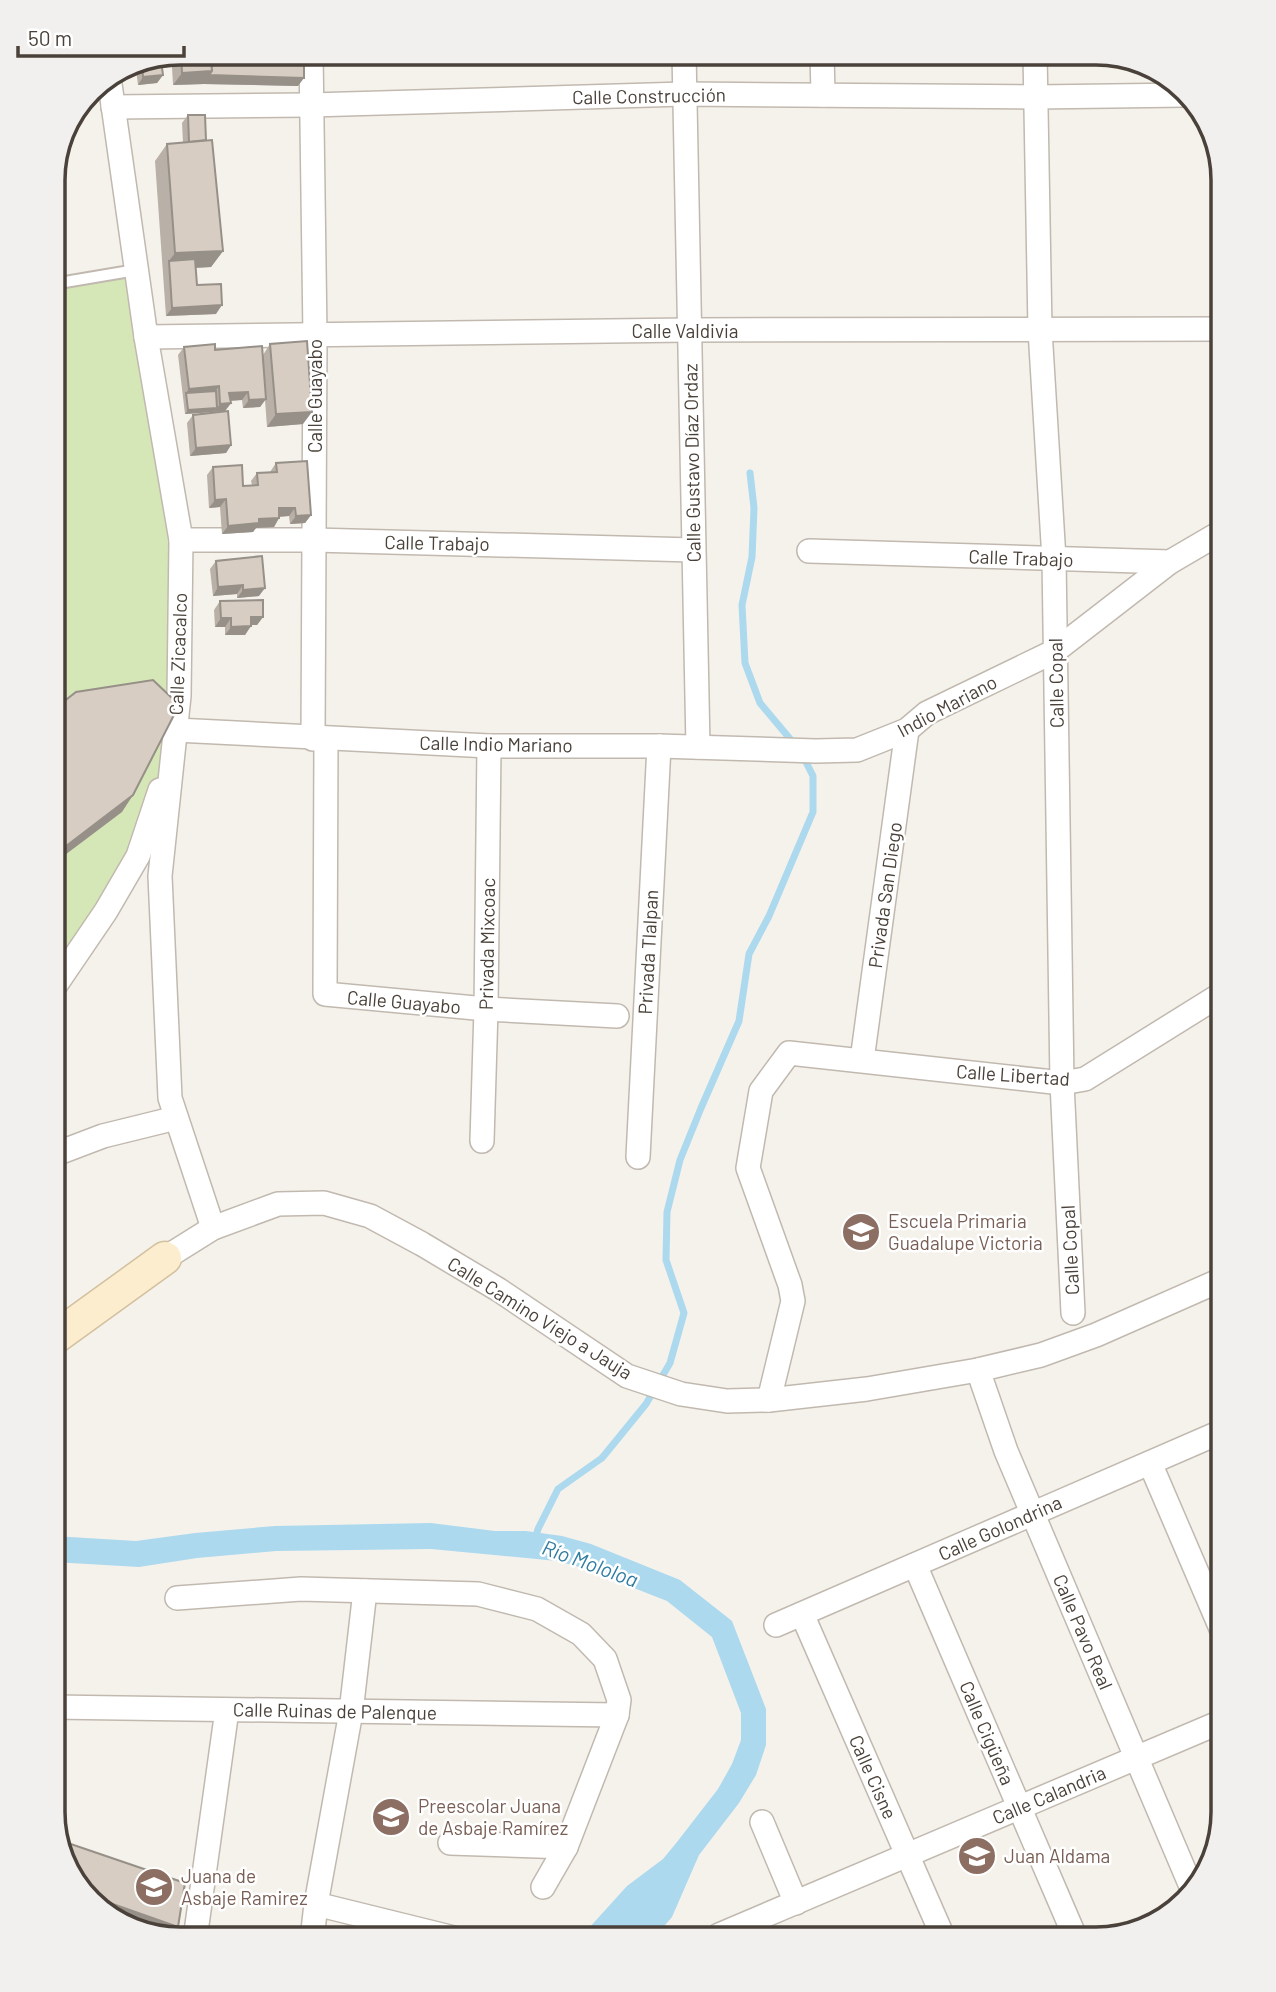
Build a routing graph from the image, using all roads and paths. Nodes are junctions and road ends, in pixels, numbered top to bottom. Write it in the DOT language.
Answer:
graph roads {
  1 [pos="311,65"];
  2 [pos="684,65"];
  3 [pos="822,65"];
  4 [pos="1035,65"];
  5 [pos="111,88"];
  6 [pos="684,94"];
  7 [pos="823,95"];
  8 [pos="1174,95"];
  9 [pos="1036,97"];
  10 [pos="311,105"];
  11 [pos="113,107"];
  12 [pos="136,270"];
  13 [pos="65,282"];
  14 [pos="689,330"];
  15 [pos="1040,330"];
  16 [pos="1211,330"];
  17 [pos="315,335"];
  18 [pos="146,337"];
  19 [pos="1211,538"];
  20 [pos="181,540"];
  21 [pos="314,540"];
  22 [pos="693,550"];
  23 [pos="809,551"];
  24 [pos="1054,559"];
  25 [pos="1170,562"];
  26 [pos="1055,651"];
  27 [pos="907,730"];
  28 [pos="175,734"];
  29 [pos="320,739"];
  30 [pos="489,746"];
  31 [pos="659,746"];
  32 [pos="698,747"];
  33 [pos="816,751"];
  34 [pos="65,971"];
  35 [pos="1211,1000"];
  36 [pos="486,1009"];
  37 [pos="617,1016"];
  38 [pos="862,1060"];
  39 [pos="1062,1083"];
  40 [pos="176,1118"];
  41 [pos="482,1141"];
  42 [pos="65,1150"];
  43 [pos="638,1157"];
  44 [pos="213,1228"];
  45 [pos="165,1258"];
  46 [pos="1211,1284"];
  47 [pos="1073,1313"];
  48 [pos="65,1330"];
  49 [pos="978,1370"];
  50 [pos="769,1400"];
  51 [pos="1211,1436"];
  52 [pos="1150,1463"];
  53 [pos="1032,1514"];
  54 [pos="915,1565"];
  55 [pos="365,1591"];
  56 [pos="177,1598"];
  57 [pos="1211,1605"];
  58 [pos="802,1614"];
  59 [pos="776,1625"];
  60 [pos="65,1707"];
  61 [pos="227,1710"];
  62 [pos="351,1712"];
  63 [pos="617,1715"];
  64 [pos="1211,1726"];
  65 [pos="1136,1758"];
  66 [pos="1019,1808"];
  67 [pos="762,1822"];
  68 [pos="450,1843"];
  69 [pos="566,1847"];
  70 [pos="907,1856"];
  71 [pos="1189,1881"];
  72 [pos="543,1887"];
  73 [pos="796,1903"];
  74 [pos="316,1904"];
  75 [pos="197,1927"];
  76 [pos="313,1927"];
  77 [pos="398,1927"];
  78 [pos="738,1927"];
  79 [pos="938,1927"];
  80 [pos="1070,1927"];
  1 -- 10 [label="street, Calle Guayabo"];
  2 -- 6 [label="street, Calle Gustavo Díaz Ordaz"];
  3 -- 7 [label="street"];
  4 -- 9 [label="street, Calle Copal"];
  5 -- 11 [label="street, Calle Zicacalco"];
  6 -- 7 [label="street, Calle Construcción"];
  6 -- 10 [label="street, Calle Construcción"];
  6 -- 14 [label="street, Calle Gustavo Díaz Ordaz"];
  7 -- 9 [label="street, Calle Construcción"];
  8 -- 9 [label="street, Calle Construcción"];
  9 -- 15 [label="street, Calle Copal"];
  10 -- 11 [label="street, Calle Construcción"];
  10 -- 17 [label="street, Calle Guayabo"];
  11 -- 12 [label="street, Calle Zicacalco"];
  12 -- 13 [label="lane"];
  12 -- 18 [label="street, Calle Zicacalco"];
  14 -- 15 [label="street, Calle Valdivia"];
  14 -- 17 [label="street, Calle Valdivia"];
  14 -- 22 [label="street, Calle Gustavo Díaz Ordaz"];
  15 -- 16 [label="street, Calle Valdivia"];
  15 -- 24 [label="street, Calle Copal"];
  17 -- 18 [label="street, Calle Valdivia"];
  17 -- 21 [label="street, Calle Guayabo"];
  18 -- 20 [label="street, Calle Zicacalco"];
  19 -- 25 [label="street"];
  20 -- 21 [label="street, Calle Trabajo"];
  20 -- 28 [label="street, Calle Zicacalco"];
  21 -- 22 [label="street, Calle Trabajo"];
  21 -- 29 [label="street, Calle Guayabo"];
  22 -- 32 [label="street, Calle Gustavo Díaz Ordaz"];
  23 -- 24 [label="street, Calle Trabajo"];
  24 -- 25 [label="street, Calle Trabajo"];
  24 -- 26 [label="street, Calle Copal"];
  25 -- 26 [label="street, Indio Mariano"];
  26 -- 27 [label="street, Indio Mariano"];
  26 -- 39 [label="street, Calle Copal"];
  27 -- 33 [label="street, Indio Mariano"];
  27 -- 38 [label="street, Privada San Diego"];
  28 -- 29 [label="street, Calle Indio Mariano"];
  28 -- 34 [label="street"];
  28 -- 40 [label="street, Calle Zicacalco"];
  29 -- 30 [label="street, Calle Indio Mariano"];
  29 -- 36 [label="street, Calle Guayabo"];
  30 -- 31 [label="street, Calle Indio Mariano"];
  30 -- 36 [label="street, Privada Mixcoac"];
  31 -- 32 [label="street, Calle Indio Mariano"];
  31 -- 43 [label="street, Privada Tlalpan"];
  32 -- 33 [label="street, Calle Indio Mariano"];
  35 -- 39 [label="street, Calle Libertad"];
  36 -- 37 [label="street"];
  36 -- 41 [label="street, Privada Mixcoac"];
  38 -- 39 [label="street, Calle Libertad"];
  38 -- 50 [label="street, Calle Libertad"];
  39 -- 47 [label="street, Calle Copal"];
  40 -- 42 [label="street"];
  40 -- 44 [label="street, Calle Zicacalco"];
  44 -- 45 [label="street, Calle Camino Viejo a Jauja"];
  44 -- 50 [label="street, Calle Camino Viejo a Jauja"];
  45 -- 48 [label="street, Calle Camino Viejo a Jauja"];
  46 -- 49 [label="street, Calle Camino Viejo a Jauja"];
  49 -- 50 [label="street, Calle Camino Viejo a Jauja"];
  49 -- 53 [label="street, Calle Pavo Real"];
  51 -- 52 [label="street, Calle Golondrina"];
  52 -- 53 [label="street, Calle Golondrina"];
  52 -- 57 [label="street"];
  53 -- 54 [label="street, Calle Golondrina"];
  53 -- 65 [label="street, Calle Pavo Real"];
  54 -- 58 [label="street, Calle Golondrina"];
  54 -- 66 [label="street, Calle Cigüeña"];
  55 -- 56 [label="street"];
  55 -- 62 [label="street"];
  55 -- 63 [label="street"];
  58 -- 59 [label="street, Calle Golondrina"];
  58 -- 70 [label="street, Calle Cisne"];
  60 -- 61 [label="street, Calle Ruinas de Palenque"];
  61 -- 62 [label="street, Calle Ruinas de Palenque"];
  61 -- 75 [label="street"];
  62 -- 63 [label="street, Calle Ruinas de Palenque"];
  62 -- 74 [label="street"];
  63 -- 69 [label="street"];
  64 -- 65 [label="street, Calle Calandria"];
  65 -- 66 [label="street, Calle Calandria"];
  65 -- 71 [label="street, Calle Pavo Real"];
  66 -- 70 [label="street, Calle Calandria"];
  66 -- 80 [label="street, Calle Cigüeña"];
  67 -- 73 [label="street"];
  68 -- 69 [label="street"];
  69 -- 72 [label="street"];
  70 -- 73 [label="street, Calle Calandria"];
  70 -- 79 [label="street, Calle Cisne"];
  73 -- 78 [label="street, Calle Calandria"];
  74 -- 76 [label="street"];
  74 -- 77 [label="street"];
}
